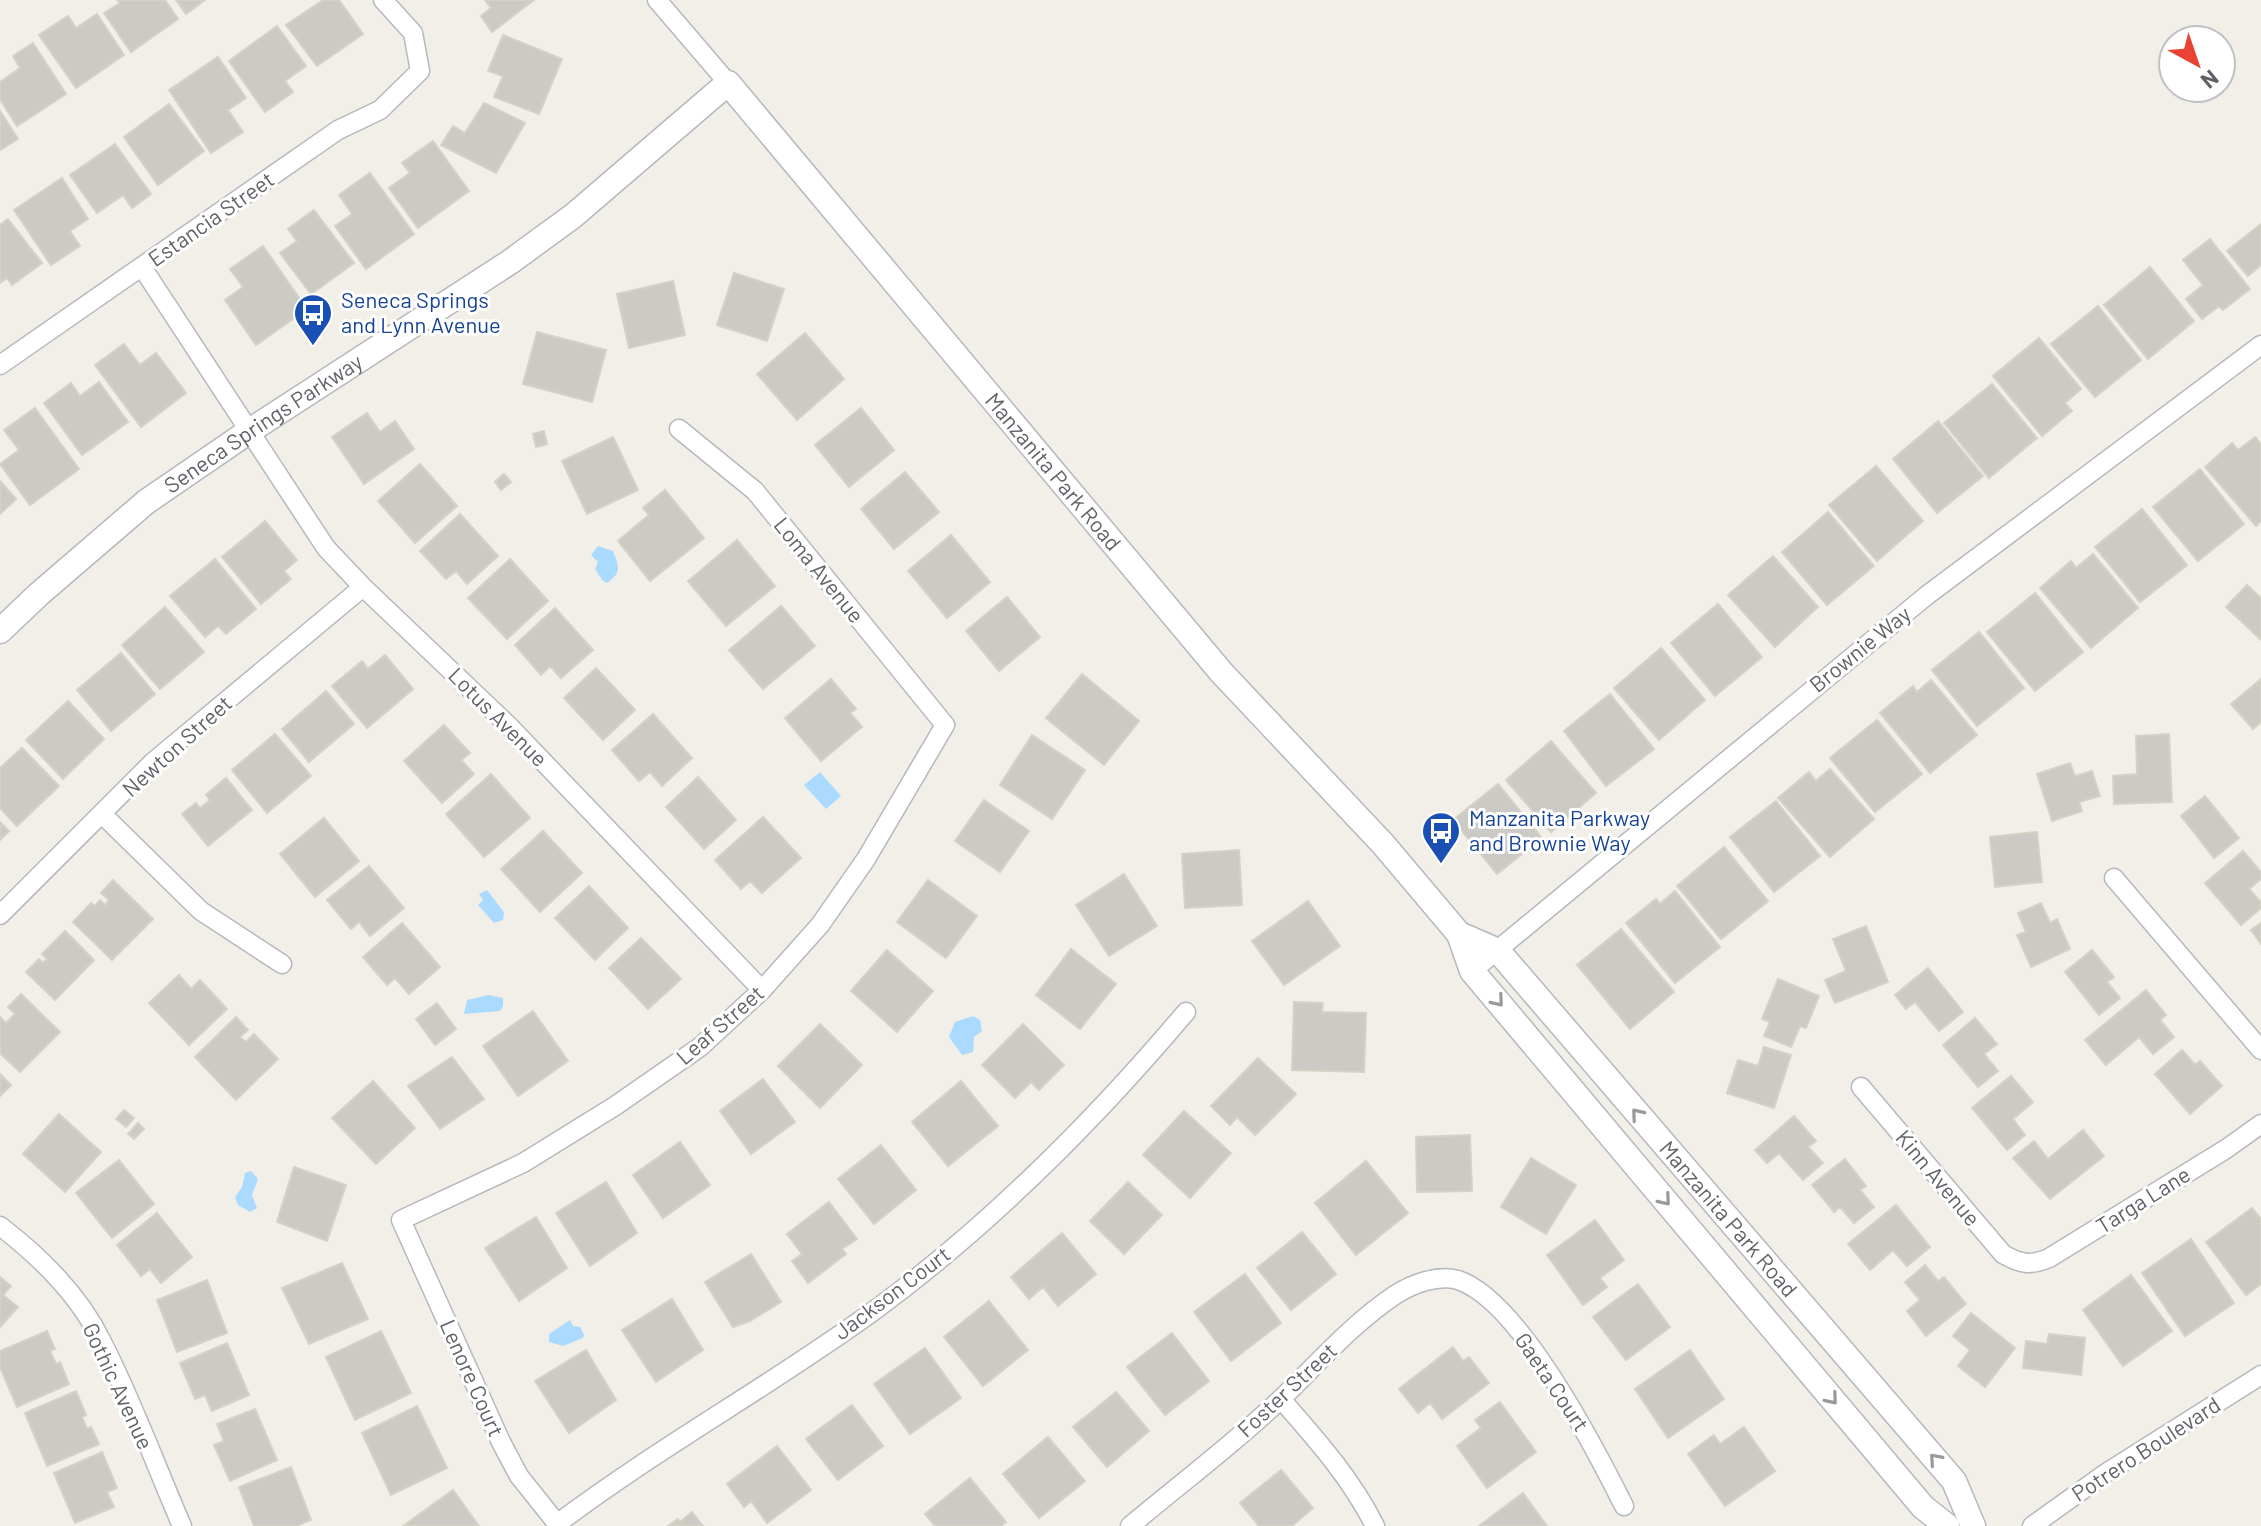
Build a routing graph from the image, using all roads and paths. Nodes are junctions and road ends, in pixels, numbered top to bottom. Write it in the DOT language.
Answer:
graph roads {
  1 [pos="383,0"];
  2 [pos="657,0"];
  3 [pos="728,83"];
  4 [pos="142,267"];
  5 [pos="2261,345"];
  6 [pos="0,365"];
  7 [pos="679,429"];
  8 [pos="251,430"];
  9 [pos="363,587"];
  10 [pos="0,631"];
  11 [pos="945,725"];
  12 [pos="102,814"];
  13 [pos="2114,878"];
  14 [pos="0,915"];
  15 [pos="1459,934"];
  16 [pos="1498,951"];
  17 [pos="282,964"];
  18 [pos="1472,971"];
  19 [pos="762,990"];
  20 [pos="1186,1012"];
  21 [pos="2261,1050"];
  22 [pos="1861,1087"];
  23 [pos="2261,1124"];
  24 [pos="401,1220"];
  25 [pos="0,1226"];
  26 [pos="2021,1263"];
  27 [pos="1455,1279"];
  28 [pos="2261,1375"];
  29 [pos="1281,1399"];
  30 [pos="1624,1506"];
  31 [pos="558,1525"];
  32 [pos="182,1526"];
  33 [pos="1130,1526"];
  34 [pos="1375,1526"];
  35 [pos="1947,1526"];
  36 [pos="1973,1526"];
  37 [pos="2032,1526"];
  1 -- 4 [label="street, Estancia Street"];
  2 -- 3 [label="street, Manzanita Park Road"];
  3 -- 8 [label="street, Seneca Springs Parkway"];
  3 -- 15 [label="street, Manzanita Park Road"];
  4 -- 6 [label="street, Estancia Street"];
  4 -- 8 [label="street, Lotus Avenue"];
  5 -- 16 [label="street, Brownie Way"];
  7 -- 11 [label="street, Loma Avenue"];
  8 -- 9 [label="street, Lotus Avenue"];
  8 -- 10 [label="street, Seneca Springs Parkway"];
  9 -- 12 [label="street, Newton Street"];
  9 -- 19 [label="street, Lotus Avenue"];
  11 -- 19 [label="street, Leaf Street"];
  12 -- 14 [label="street, Newton Street"];
  12 -- 17 [label="street"];
  13 -- 21 [label="street"];
  15 -- 16 [label="street, Manzanita Park Road"];
  15 -- 18 [label="street, Manzanita Park Road"];
  16 -- 18 [label="street, Brownie Way"];
  36 -- 16 [label="street, Manzanita Park Road, one-way"];
  18 -- 35 [label="street, Manzanita Park Road, one-way"];
  19 -- 24 [label="street, Leaf Street"];
  20 -- 31 [label="street, Jackson Court"];
  22 -- 26 [label="street, Kinn Avenue"];
  23 -- 26 [label="street, Targa Lane"];
  24 -- 31 [label="street, Lenore Court"];
  25 -- 32 [label="street, Gothic Avenue"];
  27 -- 29 [label="street, Foster Street"];
  27 -- 30 [label="street, Gaeta Court"];
  28 -- 37 [label="street, Potrero Boulevard"];
  29 -- 33 [label="street, Foster Street"];
  29 -- 34 [label="street"];
}
